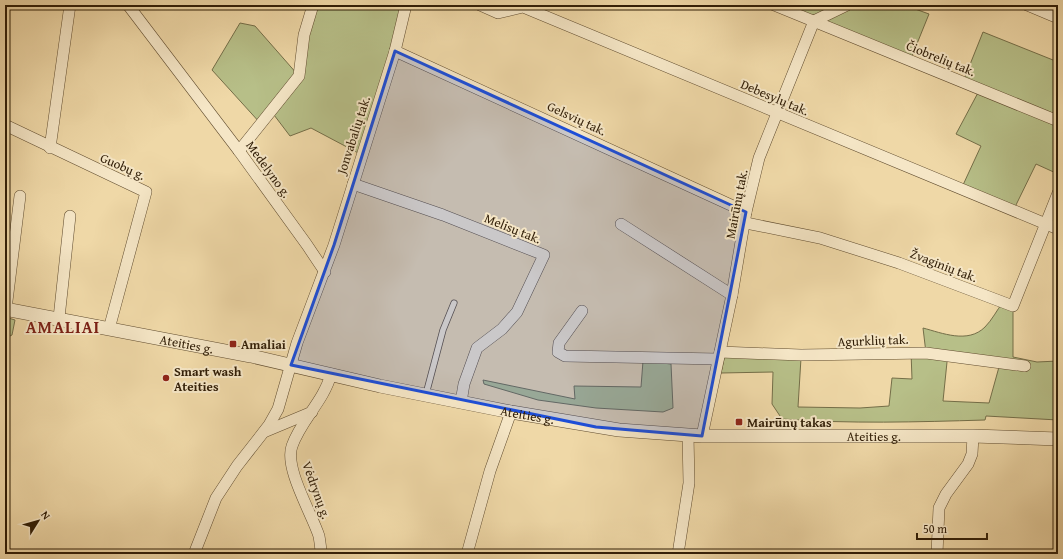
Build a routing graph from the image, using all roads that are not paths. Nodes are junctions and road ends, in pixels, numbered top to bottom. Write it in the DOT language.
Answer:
graph roads {
  1 [pos="70,5"];
  2 [pos="128,5"];
  3 [pos="313,5"];
  4 [pos="406,5"];
  5 [pos="480,5"];
  6 [pos="774,5"];
  7 [pos="848,5"];
  8 [pos="1027,5"];
  9 [pos="1058,18"];
  10 [pos="814,21"];
  11 [pos="395,51"];
  12 [pos="777,113"];
  13 [pos="1058,121"];
  14 [pos="5,125"];
  15 [pos="50,148"];
  16 [pos="239,152"];
  17 [pos="352,184"];
  18 [pos="1058,193"];
  19 [pos="20,196"];
  20 [pos="70,216"];
  21 [pos="746,217"];
  22 [pos="1045,223"];
  23 [pos="621,224"];
  24 [pos="1058,228"];
  25 [pos="325,272"];
  26 [pos="732,295"];
  27 [pos="454,303"];
  28 [pos="6,309"];
  29 [pos="582,311"];
  30 [pos="59,318"];
  31 [pos="109,328"];
  32 [pos="719,355"];
  33 [pos="291,365"];
  34 [pos="1025,366"];
  35 [pos="331,374"];
  36 [pos="426,395"];
  37 [pos="461,402"];
  38 [pos="312,412"];
  39 [pos="511,412"];
  40 [pos="264,432"];
  41 [pos="688,435"];
  42 [pos="702,436"];
  43 [pos="973,436"];
  44 [pos="1058,440"];
  45 [pos="194,554"];
  46 [pos="322,554"];
  47 [pos="467,554"];
  48 [pos="678,554"];
  49 [pos="937,554"];
  1 -- 15 [label="street"];
  2 -- 16 [label="street, Medelyno g."];
  3 -- 16 [label="street"];
  4 -- 11 [label="street, Jonvabalių tak."];
  5 -- 12 [label="street, Debesylų tak."];
  6 -- 10 [label="street, Čiobrelių tak."];
  7 -- 10 [label="street"];
  8 -- 9 [label="street"];
  10 -- 12 [label="street, Mairūnų tak."];
  10 -- 13 [label="street, Čiobrelių tak."];
  11 -- 17 [label="street, Jonvabalių tak."];
  11 -- 21 [label="street, Gelsvių tak."];
  12 -- 21 [label="street, Mairūnų tak."];
  12 -- 22 [label="street, Debesylų tak."];
  14 -- 15 [label="street, Guobų g."];
  15 -- 31 [label="street, Guobų g."];
  16 -- 25 [label="street, Medelyno g."];
  17 -- 25 [label="street, Jonvabalių tak."];
  17 -- 37 [label="street, Melisų tak."];
  18 -- 22 [label="street, Žvaginių tak."];
  19 -- 28 [label="street"];
  20 -- 30 [label="street"];
  21 -- 22 [label="street, Žvaginių tak."];
  21 -- 26 [label="street, Mairūnų tak."];
  22 -- 24 [label="street, Debesylų tak."];
  23 -- 26 [label="street"];
  25 -- 33 [label="street"];
  26 -- 32 [label="street, Mairūnų tak."];
  27 -- 36 [label="lane"];
  28 -- 30 [label="street, Ateities g."];
  29 -- 32 [label="street, Agurklių tak."];
  30 -- 31 [label="street, Ateities g."];
  31 -- 33 [label="street, Ateities g."];
  32 -- 34 [label="street, Agurklių tak."];
  32 -- 42 [label="street, Mairūnų tak."];
  33 -- 35 [label="street, Ateities g."];
  33 -- 40 [label="street"];
  35 -- 36 [label="street, Ateities g."];
  35 -- 38 [label="street, Vėdrynų g."];
  36 -- 37 [label="street, Ateities g."];
  37 -- 39 [label="street, Ateities g."];
  38 -- 40 [label="street"];
  38 -- 46 [label="street, Vėdrynų g."];
  39 -- 41 [label="street, Ateities g."];
  39 -- 47 [label="street"];
  40 -- 45 [label="street"];
  41 -- 42 [label="street, Ateities g."];
  41 -- 48 [label="street"];
  42 -- 43 [label="street, Ateities g."];
  43 -- 44 [label="street, Ateities g."];
  43 -- 49 [label="street"];
}
